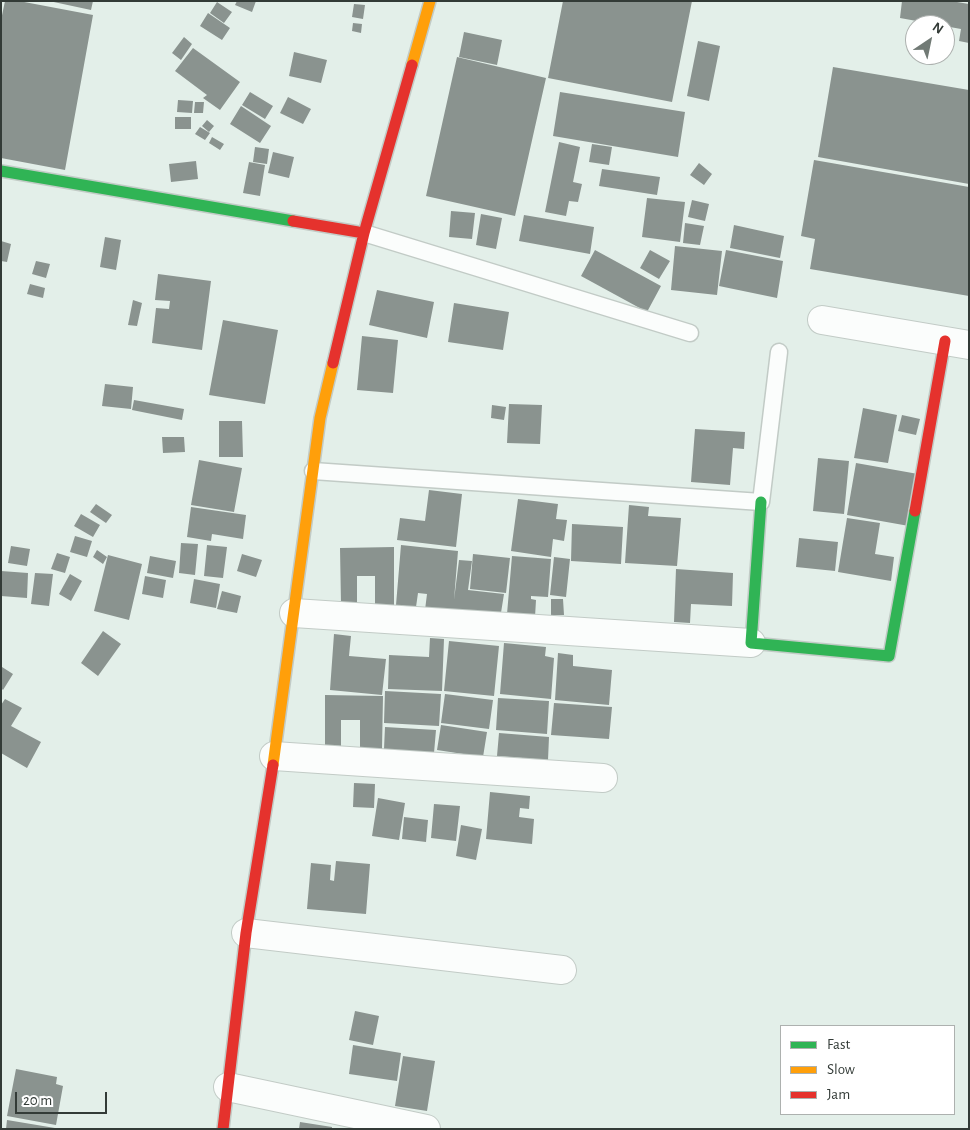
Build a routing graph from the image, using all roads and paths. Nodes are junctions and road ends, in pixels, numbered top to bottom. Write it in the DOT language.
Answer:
graph roads {
  1 [pos="430,1"];
  2 [pos="1,171"];
  3 [pos="364,233"];
  4 [pos="822,320"];
  5 [pos="690,333"];
  6 [pos="957,343"];
  7 [pos="779,352"];
  8 [pos="313,471"];
  9 [pos="761,502"];
  10 [pos="294,613"];
  11 [pos="751,643"];
  12 [pos="274,756"];
  13 [pos="603,778"];
  14 [pos="246,933"];
  15 [pos="562,970"];
  16 [pos="228,1088"];
  17 [pos="223,1129"];
  18 [pos="426,1129"];
  1 -- 3 [label="street"];
  2 -- 3 [label="street"];
  3 -- 5 [label="lane"];
  3 -- 8 [label="street"];
  4 -- 6 [label="street"];
  6 -- 11 [label="street"];
  7 -- 9 [label="lane"];
  8 -- 9 [label="lane"];
  8 -- 10 [label="street"];
  9 -- 11 [label="street"];
  10 -- 11 [label="street"];
  10 -- 12 [label="street"];
  12 -- 13 [label="street"];
  12 -- 14 [label="street"];
  14 -- 15 [label="street"];
  14 -- 16 [label="street"];
  16 -- 17 [label="street"];
  16 -- 18 [label="street"];
}
